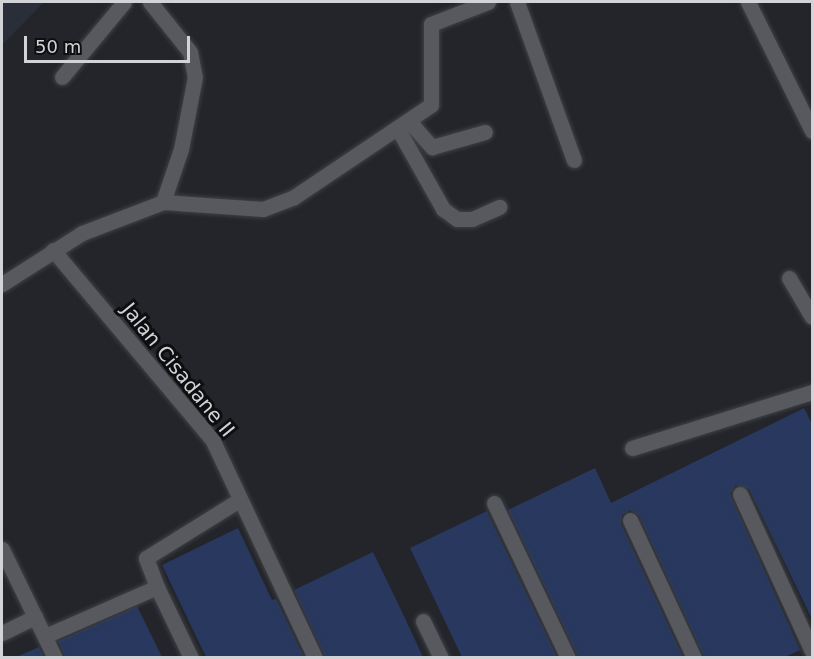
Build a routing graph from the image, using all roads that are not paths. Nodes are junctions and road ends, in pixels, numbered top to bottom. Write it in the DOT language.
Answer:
graph roads {
  1 [pos="124,2"];
  2 [pos="150,2"];
  3 [pos="488,2"];
  4 [pos="517,2"];
  5 [pos="748,2"];
  6 [pos="62,77"];
  7 [pos="403,125"];
  8 [pos="813,131"];
  9 [pos="485,132"];
  10 [pos="574,160"];
  11 [pos="163,202"];
  12 [pos="499,207"];
  13 [pos="53,250"];
  14 [pos="789,278"];
  15 [pos="2,284"];
  16 [pos="813,317"];
  17 [pos="813,392"];
  18 [pos="632,448"];
  19 [pos="740,494"];
  20 [pos="239,500"];
  21 [pos="494,503"];
  22 [pos="630,520"];
  23 [pos="2,549"];
  24 [pos="157,587"];
  25 [pos="35,617"];
  26 [pos="423,621"];
  27 [pos="2,633"];
  28 [pos="45,636"];
  29 [pos="813,651"];
  30 [pos="55,657"];
  31 [pos="191,657"];
  32 [pos="315,657"];
  33 [pos="441,657"];
  34 [pos="568,657"];
  35 [pos="694,657"];
  1 -- 6 [label="street"];
  2 -- 11 [label="street"];
  3 -- 7 [label="street"];
  4 -- 10 [label="street"];
  5 -- 8 [label="street"];
  7 -- 9 [label="street"];
  7 -- 11 [label="street"];
  7 -- 12 [label="street"];
  11 -- 13 [label="street"];
  13 -- 15 [label="street"];
  13 -- 20 [label="street, Jalan Cisadane II"];
  14 -- 16 [label="street"];
  17 -- 18 [label="street"];
  19 -- 29 [label="street"];
  20 -- 24 [label="street"];
  20 -- 32 [label="street, Jalan Cisadane II"];
  21 -- 34 [label="street"];
  22 -- 35 [label="street"];
  23 -- 25 [label="street"];
  24 -- 28 [label="street"];
  24 -- 31 [label="street"];
  25 -- 27 [label="street"];
  25 -- 28 [label="street"];
  26 -- 33 [label="street"];
  28 -- 30 [label="street"];
}
